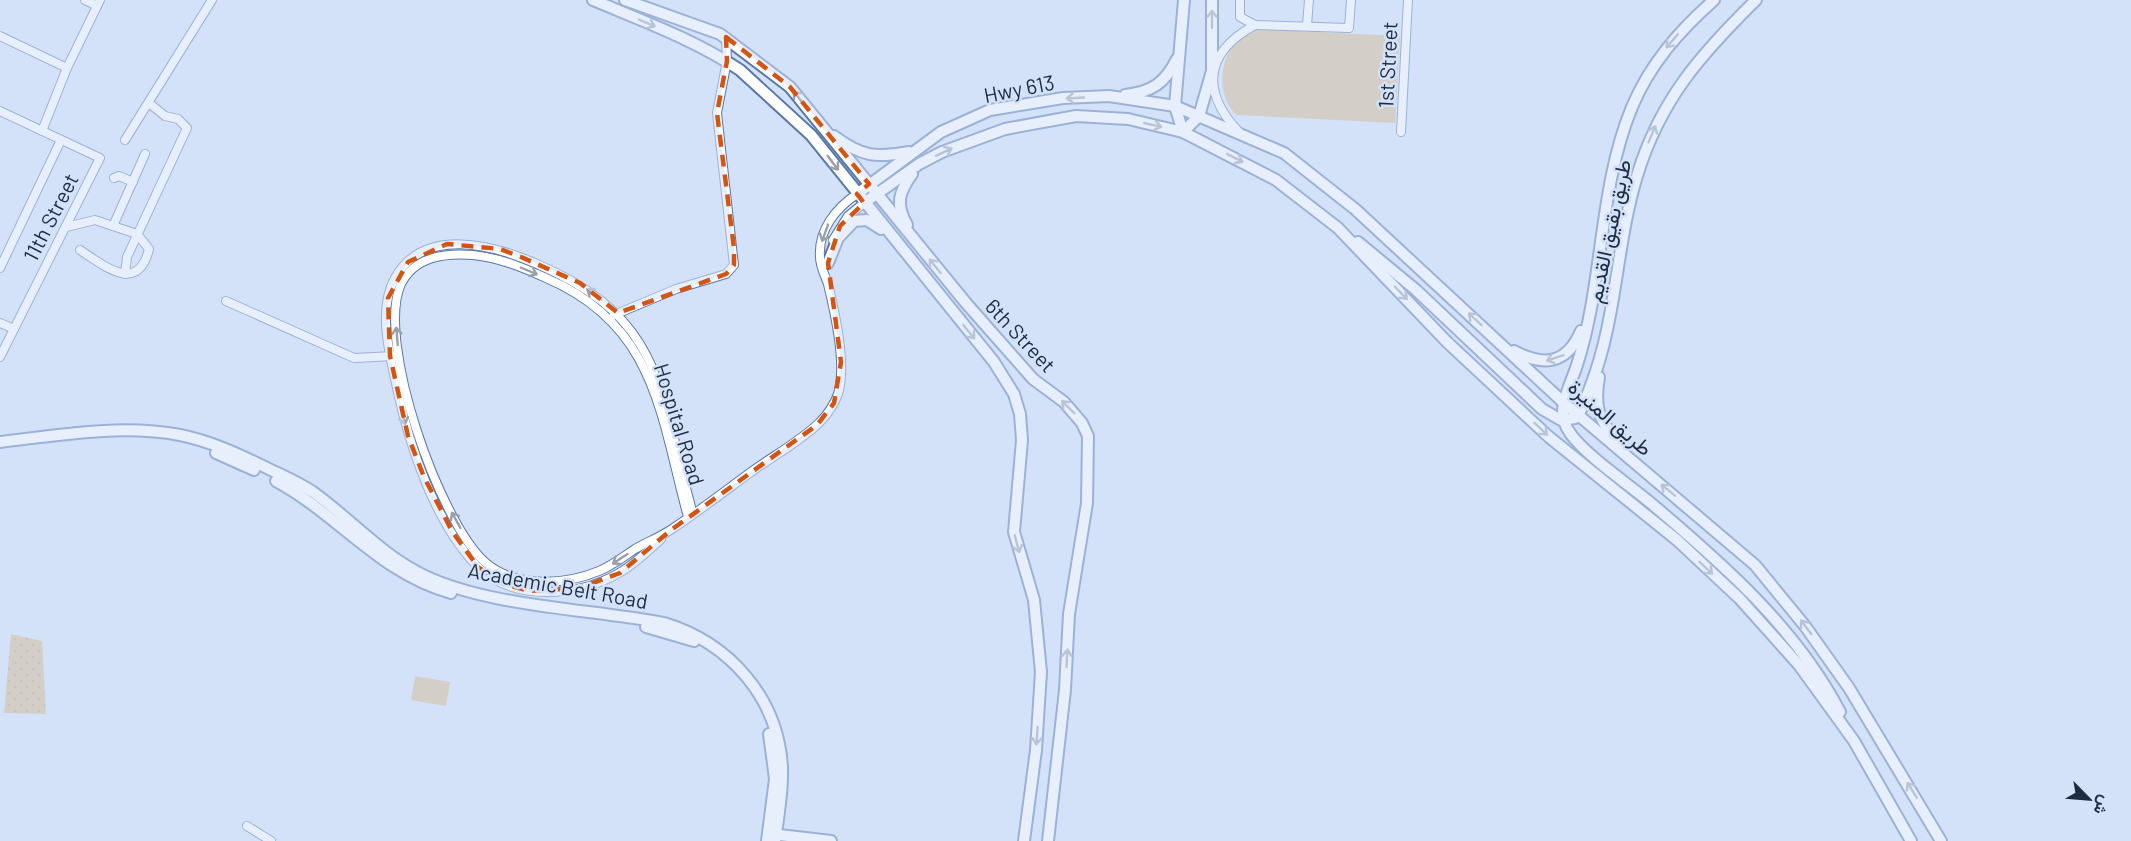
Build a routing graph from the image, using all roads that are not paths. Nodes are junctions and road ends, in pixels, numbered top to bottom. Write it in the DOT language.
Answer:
graph roads {
  1 [pos="85,0"];
  2 [pos="212,0"];
  3 [pos="593,0"];
  4 [pos="625,0"];
  5 [pos="1184,0"];
  6 [pos="1212,0"];
  7 [pos="1240,0"];
  8 [pos="1309,0"];
  9 [pos="1351,0"];
  10 [pos="1408,0"];
  11 [pos="1714,0"];
  12 [pos="1756,0"];
  13 [pos="98,3"];
  14 [pos="1255,25"];
  15 [pos="1307,25"];
  16 [pos="0,36"];
  17 [pos="726,37"];
  18 [pos="1179,53"];
  19 [pos="727,61"];
  20 [pos="67,68"];
  21 [pos="1212,71"];
  22 [pos="1109,96"];
  23 [pos="149,103"];
  24 [pos="1175,106"];
  25 [pos="0,111"];
  26 [pos="1199,116"];
  27 [pos="821,126"];
  28 [pos="42,131"];
  29 [pos="1182,132"];
  30 [pos="1401,132"];
  31 [pos="1242,135"];
  32 [pos="61,140"];
  33 [pos="125,140"];
  34 [pos="912,151"];
  35 [pos="145,154"];
  36 [pos="919,164"];
  37 [pos="114,178"];
  38 [pos="133,182"];
  39 [pos="869,184"];
  40 [pos="856,194"];
  41 [pos="877,195"];
  42 [pos="864,203"];
  43 [pos="113,226"];
  44 [pos="66,227"];
  45 [pos="1338,228"];
  46 [pos="137,234"];
  47 [pos="891,236"];
  48 [pos="920,248"];
  49 [pos="80,250"];
  50 [pos="828,263"];
  51 [pos="0,268"];
  52 [pos="125,274"];
  53 [pos="827,283"];
  54 [pos="226,301"];
  55 [pos="618,313"];
  56 [pos="1588,314"];
  57 [pos="609,317"];
  58 [pos="0,323"];
  59 [pos="14,329"];
  60 [pos="1607,334"];
  61 [pos="1502,345"];
  62 [pos="394,356"];
  63 [pos="0,357"];
  64 [pos="1563,402"];
  65 [pos="1578,415"];
  66 [pos="1564,421"];
  67 [pos="0,442"];
  68 [pos="0,448"];
  69 [pos="1629,459"];
  70 [pos="690,515"];
  71 [pos="671,530"];
  72 [pos="1854,741"];
  73 [pos="247,826"];
  74 [pos="771,838"];
  75 [pos="271,841"];
  76 [pos="831,841"];
  77 [pos="1024,841"];
  78 [pos="1048,841"];
  79 [pos="1911,841"];
  80 [pos="1941,841"];
  1 -- 13 [label="street"];
  2 -- 23 [label="street"];
  3 -- 19 [label="main road, 6th Street, one-way"];
  4 -- 17 [label="main road, 6th Street"];
  5 -- 18 [label="main road"];
  21 -- 6 [label="main road, one-way"];
  7 -- 14 [label="street"];
  8 -- 15 [label="street"];
  9 -- 15 [label="street"];
  10 -- 30 [label="street, 1st Street"];
  11 -- 56 [label="main road, طريق بقيق القديم, one-way"];
  60 -- 12 [label="main road, طريق بقيق القديم, one-way"];
  13 -- 20 [label="street"];
  14 -- 15 [label="street"];
  14 -- 21 [label="street"];
  16 -- 20 [label="street"];
  17 -- 19 [label="street"];
  27 -- 17 [label="main road, 6th Street, one-way"];
  18 -- 22 [label="main road"];
  18 -- 24 [label="main road"];
  19 -- 40 [label="main road, 6th Street, one-way"];
  19 -- 55 [label="street"];
  20 -- 28 [label="street"];
  21 -- 26 [label="main road"];
  21 -- 31 [label="street"];
  22 -- 24 [label="main road, Hwy 613"];
  22 -- 34 [label="main road, Hwy 613, one-way"];
  23 -- 33 [label="street"];
  23 -- 46 [label="street"];
  24 -- 26 [label="main road, طريق المنيرة"];
  24 -- 29 [label="main road"];
  25 -- 28 [label="street"];
  26 -- 29 [label="main road"];
  26 -- 31 [label="main road, طريق المنيرة"];
  27 -- 34 [label="main road"];
  27 -- 39 [label="main road, 6th Street"];
  28 -- 32 [label="street"];
  36 -- 29 [label="main road, Hospital Road, one-way"];
  29 -- 45 [label="main road, one-way"];
  61 -- 31 [label="main road, طريق المنيرة, one-way"];
  32 -- 44 [label="street, 11th Street"];
  32 -- 51 [label="street"];
  34 -- 39 [label="main road, Hwy 613"];
  35 -- 38 [label="street"];
  36 -- 41 [label="main road, Hospital Road"];
  36 -- 48 [label="main road"];
  37 -- 38 [label="street"];
  38 -- 43 [label="street"];
  39 -- 40 [label="main road, Hwy 613"];
  39 -- 41 [label="main road, 6th Street"];
  40 -- 42 [label="main road, 6th Street"];
  40 -- 53 [label="street, Hospital Road, one-way"];
  41 -- 42 [label="main road, Hospital Road"];
  41 -- 48 [label="main road, 6th Street"];
  42 -- 47 [label="main road, 6th Street"];
  42 -- 50 [label="street, Hospital Road"];
  43 -- 44 [label="street"];
  43 -- 46 [label="street"];
  44 -- 59 [label="street, 11th Street"];
  45 -- 66 [label="main road"];
  45 -- 72 [label="main road, one-way"];
  46 -- 52 [label="street"];
  46 -- 52 [label="street"];
  47 -- 50 [label="main road"];
  47 -- 77 [label="main road, 6th Street, one-way"];
  78 -- 48 [label="main road, 6th Street, one-way"];
  49 -- 52 [label="street"];
  50 -- 53 [label="street, Hospital Road"];
  53 -- 70 [label="street, Hospital Road"];
  54 -- 62 [label="street"];
  55 -- 57 [label="street"];
  55 -- 62 [label="street, Hospital Road, one-way"];
  55 -- 70 [label="street, Hospital Road"];
  56 -- 61 [label="main road, one-way"];
  56 -- 64 [label="main road, طريق بقيق القديم"];
  62 -- 57 [label="street, Hospital Road, one-way"];
  57 -- 70 [label="street, Hospital Road"];
  58 -- 59 [label="street"];
  59 -- 63 [label="street, 11th Street"];
  60 -- 65 [label="main road, طريق بقيق القديم"];
  60 -- 69 [label="main road"];
  61 -- 64 [label="main road, طريق المنيرة"];
  71 -- 62 [label="street, Hospital Road, one-way"];
  62 -- 71 [label="street, Hospital Road, one-way"];
  64 -- 65 [label="main road, طريق المنيرة"];
  64 -- 66 [label="main road, طريق بقيق القديم"];
  65 -- 66 [label="main road"];
  65 -- 69 [label="main road, طريق المنيرة"];
  66 -- 72 [label="main road"];
  67 -- 74 [label="main road, Academic Belt Road"];
  68 -- 74 [label="main road, Academic Belt Road"];
  80 -- 69 [label="main road, طريق المنيرة, one-way"];
  70 -- 71 [label="street, Hospital Road"];
  72 -- 79 [label="main road"];
  73 -- 75 [label="street"];
  74 -- 76 [label="main road"];
}
